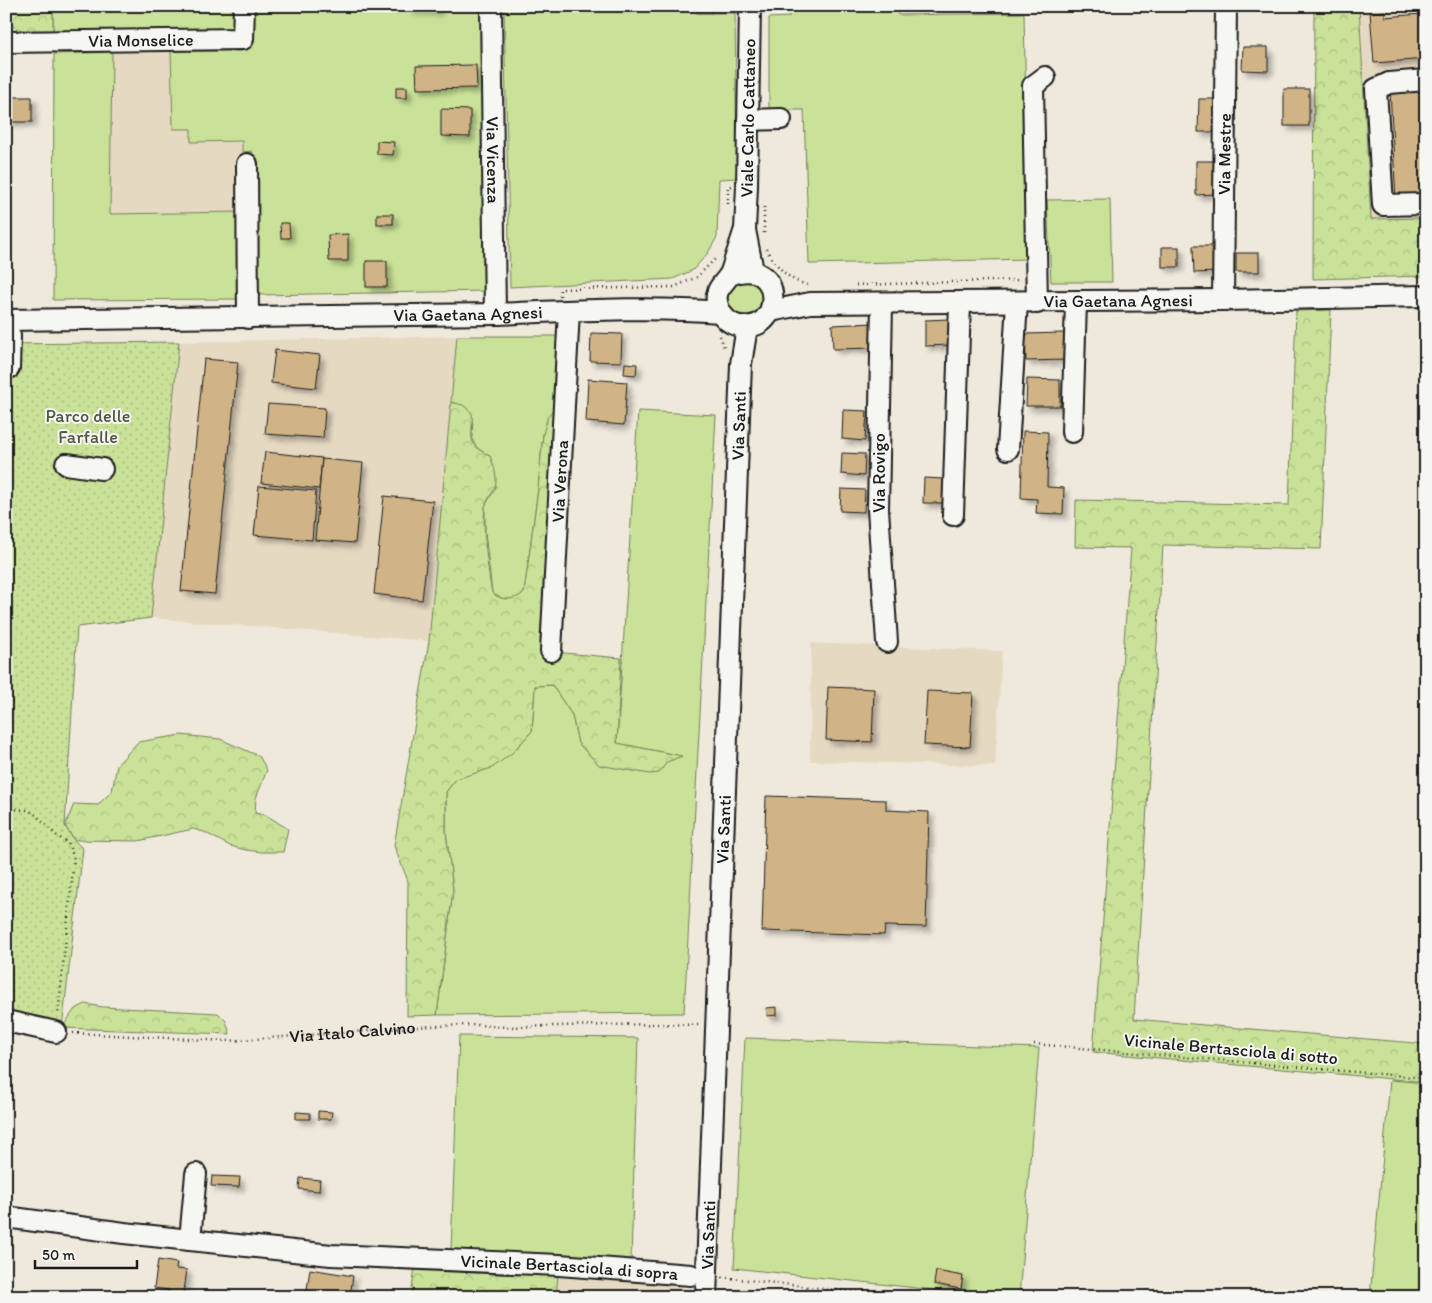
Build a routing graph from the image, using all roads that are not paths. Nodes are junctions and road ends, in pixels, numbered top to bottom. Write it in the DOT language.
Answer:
graph roads {
  1 [pos="244,6"];
  2 [pos="491,6"];
  3 [pos="750,6"];
  4 [pos="1226,6"];
  5 [pos="6,42"];
  6 [pos="1045,77"];
  7 [pos="1426,80"];
  8 [pos="748,120"];
  9 [pos="781,120"];
  10 [pos="247,164"];
  11 [pos="1426,204"];
  12 [pos="745,230"];
  13 [pos="730,275"];
  14 [pos="761,277"];
  15 [pos="718,292"];
  16 [pos="1426,296"];
  17 [pos="1223,300"];
  18 [pos="1027,302"];
  19 [pos="1076,302"];
  20 [pos="810,303"];
  21 [pos="960,303"];
  22 [pos="882,304"];
  23 [pos="689,310"];
  24 [pos="565,311"];
  25 [pos="771,311"];
  26 [pos="495,314"];
  27 [pos="248,318"];
  28 [pos="729,323"];
  29 [pos="8,328"];
  30 [pos="9,368"];
  31 [pos="1072,432"];
  32 [pos="1008,449"];
  33 [pos="66,464"];
  34 [pos="102,468"];
  35 [pos="953,515"];
  36 [pos="886,642"];
  37 [pos="551,651"];
  38 [pos="6,1021"];
  39 [pos="56,1032"];
  40 [pos="196,1174"];
  41 [pos="6,1217"];
  42 [pos="190,1240"];
  43 [pos="699,1275"];
  44 [pos="706,1297"];
  1 -- 5 [label="street, Via Monselice"];
  2 -- 26 [label="street, Via Vicenza"];
  3 -- 8 [label="street, Viale Carlo Cattaneo"];
  4 -- 17 [label="street, Via Mestre"];
  6 -- 18 [label="street"];
  7 -- 11 [label="street"];
  8 -- 9 [label="street"];
  8 -- 12 [label="street, Viale Carlo Cattaneo"];
  10 -- 27 [label="street"];
  12 -- 13 [label="street, Viale Carlo Cattaneo"];
  12 -- 14 [label="street, Viale Carlo Cattaneo"];
  13 -- 14 [label="street"];
  13 -- 15 [label="street"];
  14 -- 20 [label="street, Via Gaetana Agnesi"];
  14 -- 25 [label="street"];
  15 -- 23 [label="street"];
  15 -- 28 [label="street"];
  16 -- 17 [label="street, Via Gaetana Agnesi"];
  17 -- 19 [label="street, Via Gaetana Agnesi"];
  18 -- 19 [label="street, Via Gaetana Agnesi"];
  18 -- 21 [label="street, Via Gaetana Agnesi"];
  18 -- 32 [label="street"];
  19 -- 31 [label="street"];
  20 -- 22 [label="street, Via Gaetana Agnesi"];
  20 -- 25 [label="street, Via Gaetana Agnesi"];
  21 -- 22 [label="street, Via Gaetana Agnesi"];
  21 -- 35 [label="street"];
  22 -- 36 [label="street, Via Rovigo"];
  23 -- 24 [label="street, Via Gaetana Agnesi"];
  23 -- 28 [label="street, Via Gaetana Agnesi"];
  24 -- 26 [label="street, Via Gaetana Agnesi"];
  24 -- 37 [label="street, Via Verona"];
  25 -- 28 [label="street"];
  26 -- 27 [label="street, Via Gaetana Agnesi"];
  27 -- 29 [label="street, Via Gaetana Agnesi"];
  28 -- 43 [label="street, Via Santi"];
  29 -- 30 [label="street"];
  33 -- 34 [label="street"];
  38 -- 39 [label="street"];
  40 -- 42 [label="street"];
  41 -- 42 [label="street, Vicinale Bertasciola di sopra"];
  42 -- 43 [label="street, Vicinale Bertasciola di sopra"];
  43 -- 44 [label="street, Via Santi"];
}
